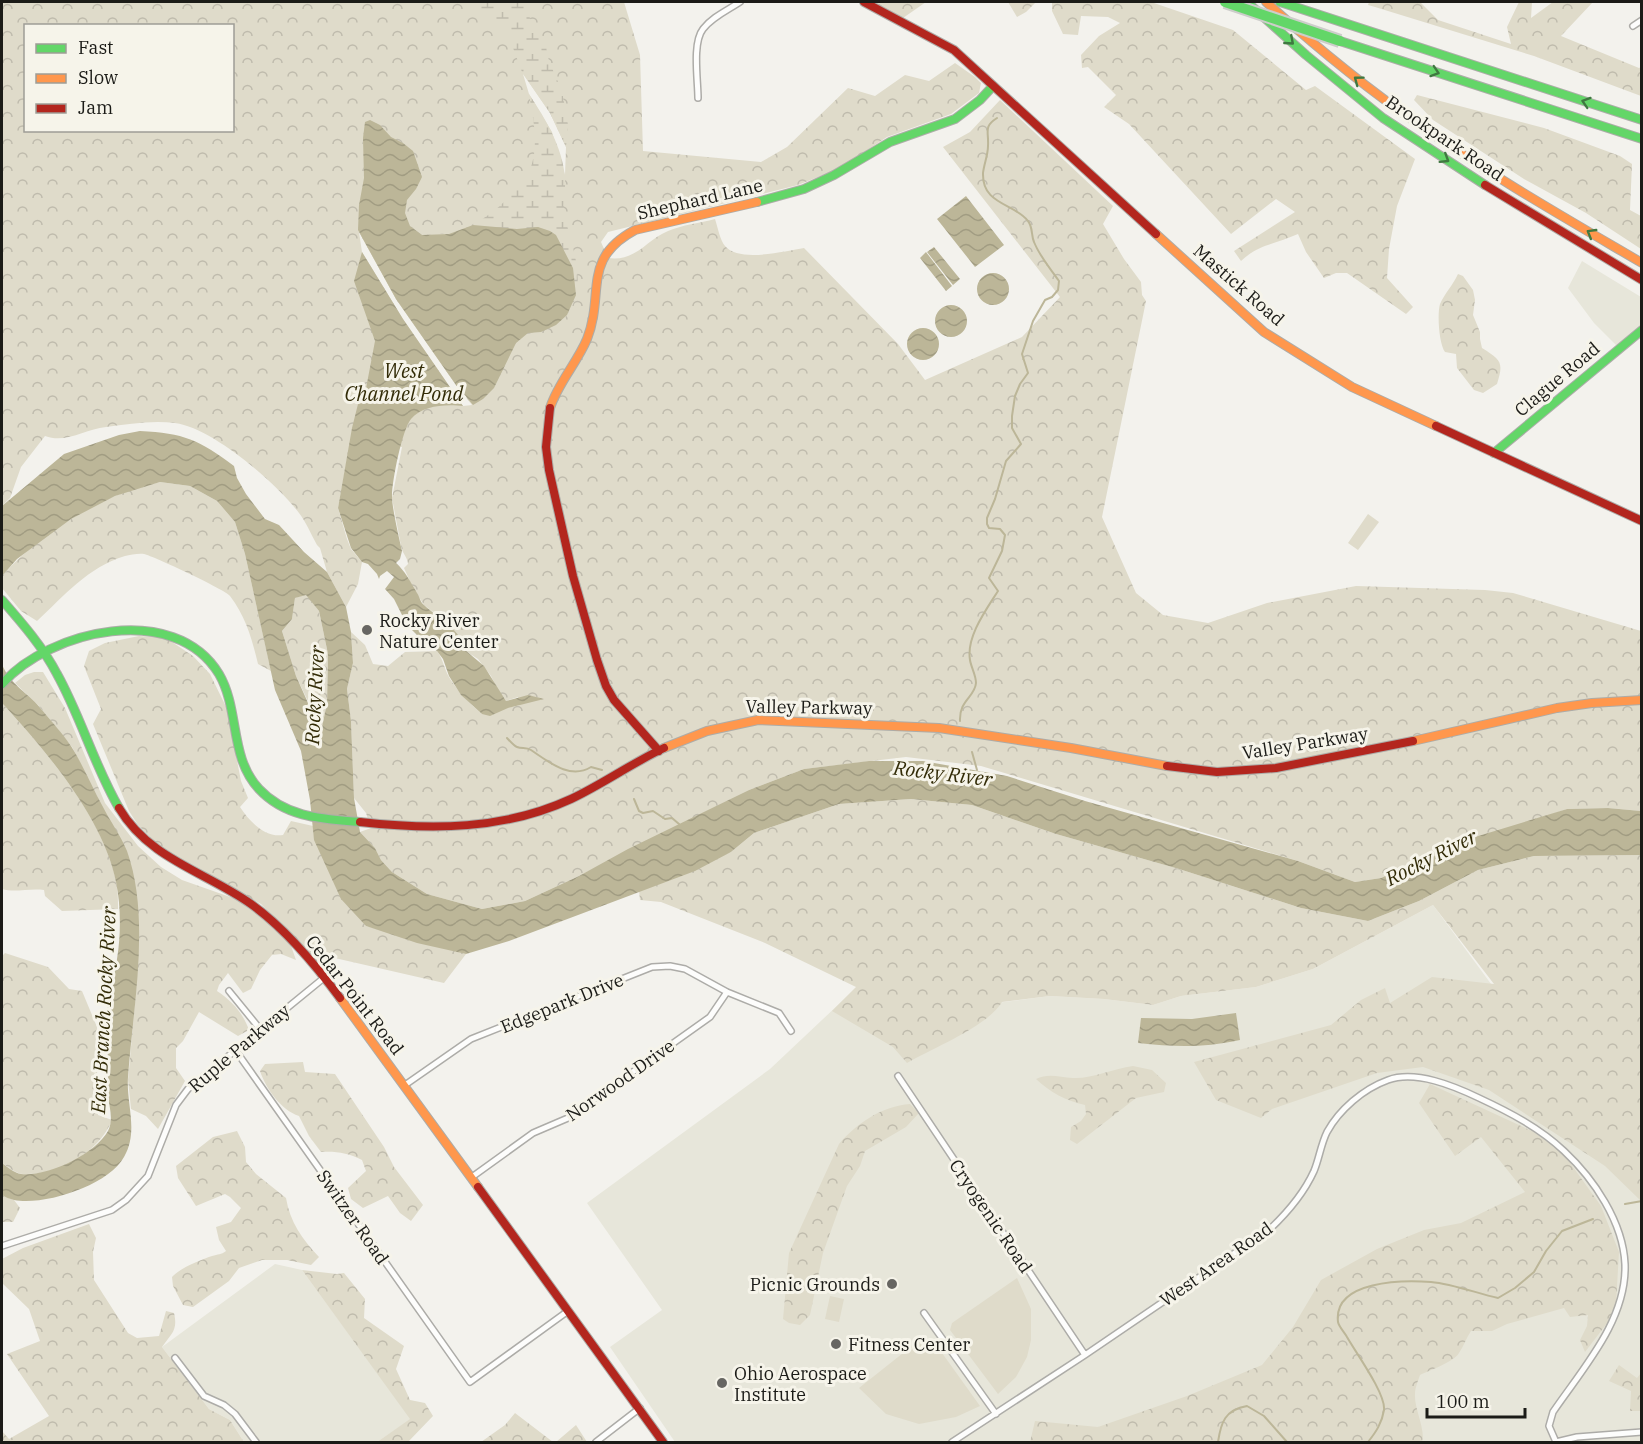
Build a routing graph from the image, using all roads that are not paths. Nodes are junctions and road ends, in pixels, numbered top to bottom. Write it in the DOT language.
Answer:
graph roads {
  1 [pos="740,2"];
  2 [pos="864,2"];
  3 [pos="1225,2"];
  4 [pos="1247,2"];
  5 [pos="1266,2"];
  6 [pos="1280,2"];
  7 [pos="1641,20"];
  8 [pos="1634,26"];
  9 [pos="993,86"];
  10 [pos="698,98"];
  11 [pos="1641,120"];
  12 [pos="1641,139"];
  13 [pos="1641,263"];
  14 [pos="1641,279"];
  15 [pos="1641,330"];
  16 [pos="1494,453"];
  17 [pos="1641,521"];
  18 [pos="2,600"];
  19 [pos="44,652"];
  20 [pos="2,684"];
  21 [pos="1641,700"];
  22 [pos="659,751"];
  23 [pos="325,977"];
  24 [pos="229,991"];
  25 [pos="727,992"];
  26 [pos="260,1029"];
  27 [pos="791,1031"];
  28 [pos="236,1051"];
  29 [pos="898,1076"];
  30 [pos="405,1085"];
  31 [pos="472,1177"];
  32 [pos="2,1246"];
  33 [pos="568,1311"];
  34 [pos="924,1313"];
  35 [pos="1084,1355"];
  36 [pos="175,1358"];
  37 [pos="640,1408"];
  38 [pos="996,1414"];
  39 [pos="1641,1432"];
  40 [pos="256,1443"];
  41 [pos="596,1443"];
  42 [pos="663,1443"];
  43 [pos="952,1443"];
  44 [pos="1556,1443"];
  1 -- 10 [label="street"];
  2 -- 9 [label="main road, Mastick Road"];
  3 -- 12 [label="main road, one-way, bridge"];
  4 -- 14 [label="main road, Brookpark Road, one-way"];
  13 -- 5 [label="main road, Brookpark Road, one-way"];
  11 -- 6 [label="main road, one-way"];
  7 -- 8 [label="street"];
  9 -- 16 [label="main road, Mastick Road"];
  9 -- 22 [label="main road, Shephard Lane"];
  15 -- 16 [label="main road, Clague Road"];
  16 -- 17 [label="main road, Mastick Road"];
  18 -- 19 [label="main road, Cedar Point Road"];
  19 -- 20 [label="main road, Valley Parkway"];
  19 -- 22 [label="main road, Valley Parkway"];
  19 -- 23 [label="main road, Cedar Point Road"];
  21 -- 22 [label="main road, Valley Parkway"];
  23 -- 26 [label="street, Ruple Parkway"];
  23 -- 30 [label="main road, Cedar Point Road"];
  24 -- 26 [label="street"];
  25 -- 27 [label="street, Edgepark Drive"];
  25 -- 30 [label="street, Edgepark Drive"];
  25 -- 31 [label="street, Norwood Drive"];
  26 -- 28 [label="street, Ruple Parkway"];
  28 -- 32 [label="street, Ruple Parkway"];
  28 -- 33 [label="street, Switzer Road"];
  29 -- 35 [label="street, Cryogenic Road"];
  30 -- 31 [label="main road, Cedar Point Road"];
  31 -- 33 [label="main road, Cedar Point Road"];
  33 -- 37 [label="main road, Cedar Point Road"];
  34 -- 38 [label="street"];
  35 -- 38 [label="street, West Area Road"];
  35 -- 44 [label="street, West Area Road"];
  36 -- 40 [label="street"];
  37 -- 41 [label="street"];
  37 -- 42 [label="main road, Cedar Point Road"];
  38 -- 43 [label="street, West Area Road"];
  39 -- 44 [label="street"];
}
